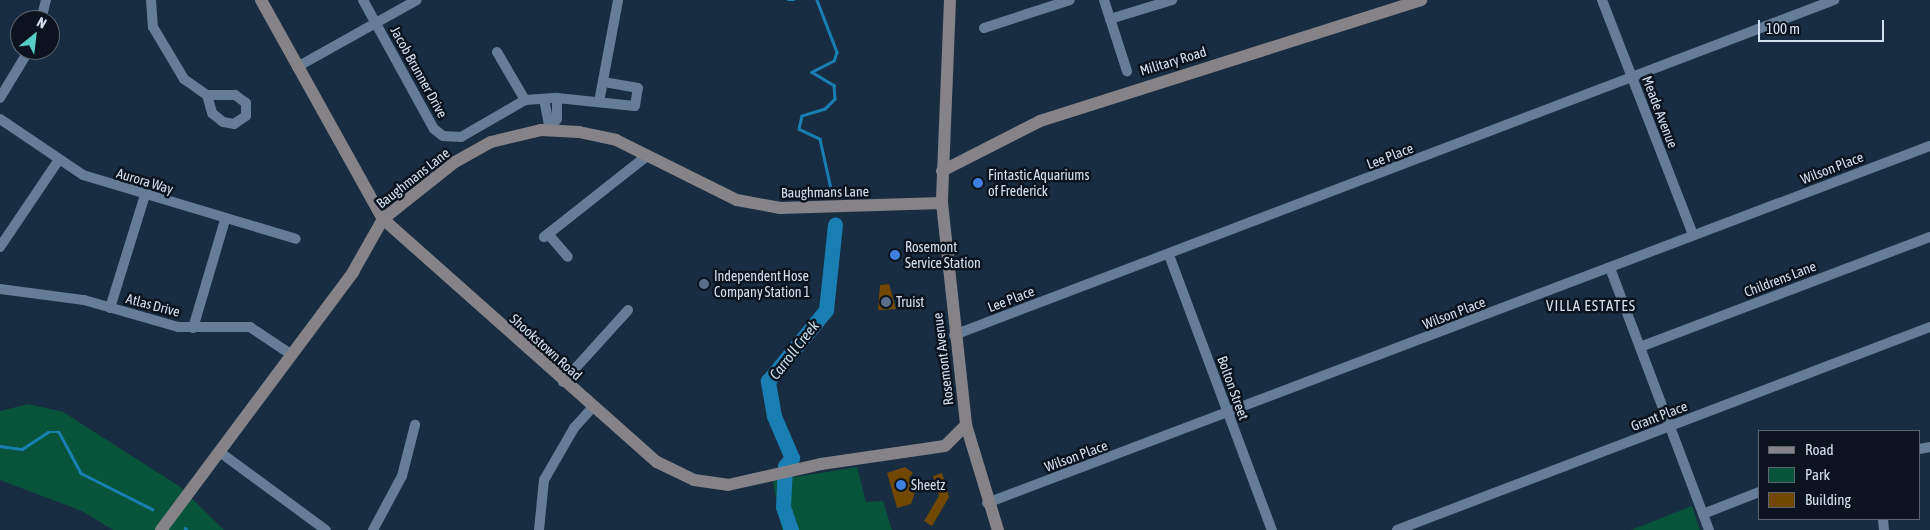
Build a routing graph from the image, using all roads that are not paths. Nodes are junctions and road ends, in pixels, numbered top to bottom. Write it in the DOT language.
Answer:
graph roads {
  1 [pos="151,0"];
  2 [pos="261,0"];
  3 [pos="363,0"];
  4 [pos="417,0"];
  5 [pos="618,0"];
  6 [pos="950,0"];
  7 [pos="1070,0"];
  8 [pos="1104,0"];
  9 [pos="1172,0"];
  10 [pos="1421,0"];
  11 [pos="1602,0"];
  12 [pos="1834,0"];
  13 [pos="1110,19"];
  14 [pos="376,23"];
  15 [pos="984,28"];
  16 [pos="496,52"];
  17 [pos="23,60"];
  18 [pos="297,67"];
  19 [pos="1127,71"];
  20 [pos="1632,78"];
  21 [pos="605,82"];
  22 [pos="206,95"];
  23 [pos="0,98"];
  24 [pos="557,98"];
  25 [pos="544,99"];
  26 [pos="524,100"];
  27 [pos="599,102"];
  28 [pos="0,119"];
  29 [pos="550,130"];
  30 [pos="1930,146"];
  31 [pos="643,158"];
  32 [pos="58,161"];
  33 [pos="942,171"];
  34 [pos="145,195"];
  35 [pos="942,203"];
  36 [pos="383,219"];
  37 [pos="225,220"];
  38 [pos="1693,235"];
  39 [pos="1930,237"];
  40 [pos="296,240"];
  41 [pos="0,247"];
  42 [pos="1169,255"];
  43 [pos="568,257"];
  44 [pos="1610,268"];
  45 [pos="0,289"];
  46 [pos="110,308"];
  47 [pos="628,310"];
  48 [pos="1930,327"];
  49 [pos="193,328"];
  50 [pos="954,335"];
  51 [pos="1640,347"];
  52 [pos="292,356"];
  53 [pos="563,382"];
  54 [pos="592,408"];
  55 [pos="1228,413"];
  56 [pos="415,425"];
  57 [pos="966,425"];
  58 [pos="1668,427"];
  59 [pos="945,446"];
  60 [pos="221,453"];
  61 [pos="974,459"];
  62 [pos="1758,492"];
  63 [pos="987,504"];
  64 [pos="1703,514"];
  65 [pos="161,530"];
  66 [pos="326,530"];
  67 [pos="373,530"];
  68 [pos="539,530"];
  69 [pos="998,530"];
  70 [pos="1272,530"];
  71 [pos="1397,530"];
  72 [pos="1709,530"];
  1 -- 22 [label="street"];
  2 -- 18 [label="main road, Shookstown Road"];
  3 -- 14 [label="street, Jacob Brunner Drive"];
  4 -- 14 [label="street"];
  5 -- 21 [label="street"];
  6 -- 33 [label="main road, Rosemont Avenue"];
  7 -- 15 [label="street"];
  8 -- 13 [label="street"];
  9 -- 13 [label="street"];
  10 -- 33 [label="main road, Military Road"];
  11 -- 20 [label="street, Meade Avenue"];
  12 -- 20 [label="street, Lee Place"];
  13 -- 19 [label="street"];
  14 -- 18 [label="street"];
  14 -- 26 [label="street, Jacob Brunner Drive"];
  16 -- 26 [label="street"];
  17 -- 23 [label="street"];
  18 -- 36 [label="main road, Shookstown Road"];
  20 -- 38 [label="street, Meade Avenue"];
  20 -- 42 [label="street, Lee Place"];
  21 -- 27 [label="street"];
  21 -- 27 [label="street, Jacob Brunner Drive"];
  24 -- 25 [label="street, Jacob Brunner Drive"];
  24 -- 27 [label="street, Jacob Brunner Drive"];
  24 -- 29 [label="street"];
  25 -- 26 [label="street, Jacob Brunner Drive"];
  25 -- 29 [label="street"];
  28 -- 32 [label="street, Aurora Way"];
  29 -- 31 [label="main road, Baughmans Lane"];
  29 -- 36 [label="main road, Baughmans Lane"];
  30 -- 38 [label="street, Wilson Place"];
  31 -- 35 [label="main road, Baughmans Lane"];
  31 -- 43 [label="street"];
  32 -- 34 [label="street, Aurora Way"];
  32 -- 41 [label="street"];
  33 -- 35 [label="main road, Rosemont Avenue"];
  34 -- 37 [label="street, Aurora Way"];
  34 -- 46 [label="street"];
  35 -- 50 [label="main road, Rosemont Avenue"];
  36 -- 52 [label="main road, Baughmans Lane"];
  36 -- 53 [label="main road, Shookstown Road"];
  37 -- 40 [label="street, Aurora Way"];
  37 -- 49 [label="street"];
  38 -- 44 [label="street, Wilson Place"];
  39 -- 51 [label="street, Childrens Lane"];
  42 -- 50 [label="street, Lee Place"];
  42 -- 55 [label="street, Bolton Street"];
  44 -- 51 [label="street"];
  44 -- 55 [label="street, Wilson Place"];
  45 -- 46 [label="street, Atlas Drive"];
  46 -- 49 [label="street, Atlas Drive"];
  47 -- 53 [label="street"];
  48 -- 58 [label="street, Grant Place"];
  49 -- 52 [label="street, Atlas Drive"];
  50 -- 57 [label="main road, Rosemont Avenue"];
  51 -- 58 [label="street"];
  52 -- 60 [label="main road, Baughmans Lane"];
  53 -- 54 [label="main road, Shookstown Road"];
  54 -- 59 [label="main road, Shookstown Road"];
  54 -- 68 [label="street"];
  55 -- 63 [label="street, Wilson Place"];
  55 -- 70 [label="street, Bolton Street"];
  56 -- 67 [label="street"];
  57 -- 59 [label="main road"];
  57 -- 61 [label="main road, Rosemont Avenue"];
  58 -- 64 [label="street"];
  58 -- 71 [label="street, Grant Place"];
  59 -- 61 [label="main road, Shookstown Road"];
  60 -- 65 [label="main road, Baughmans Lane"];
  60 -- 66 [label="street"];
  61 -- 63 [label="main road, Rosemont Avenue"];
  62 -- 64 [label="street"];
  63 -- 69 [label="main road, Rosemont Avenue"];
  64 -- 72 [label="street"];
}
